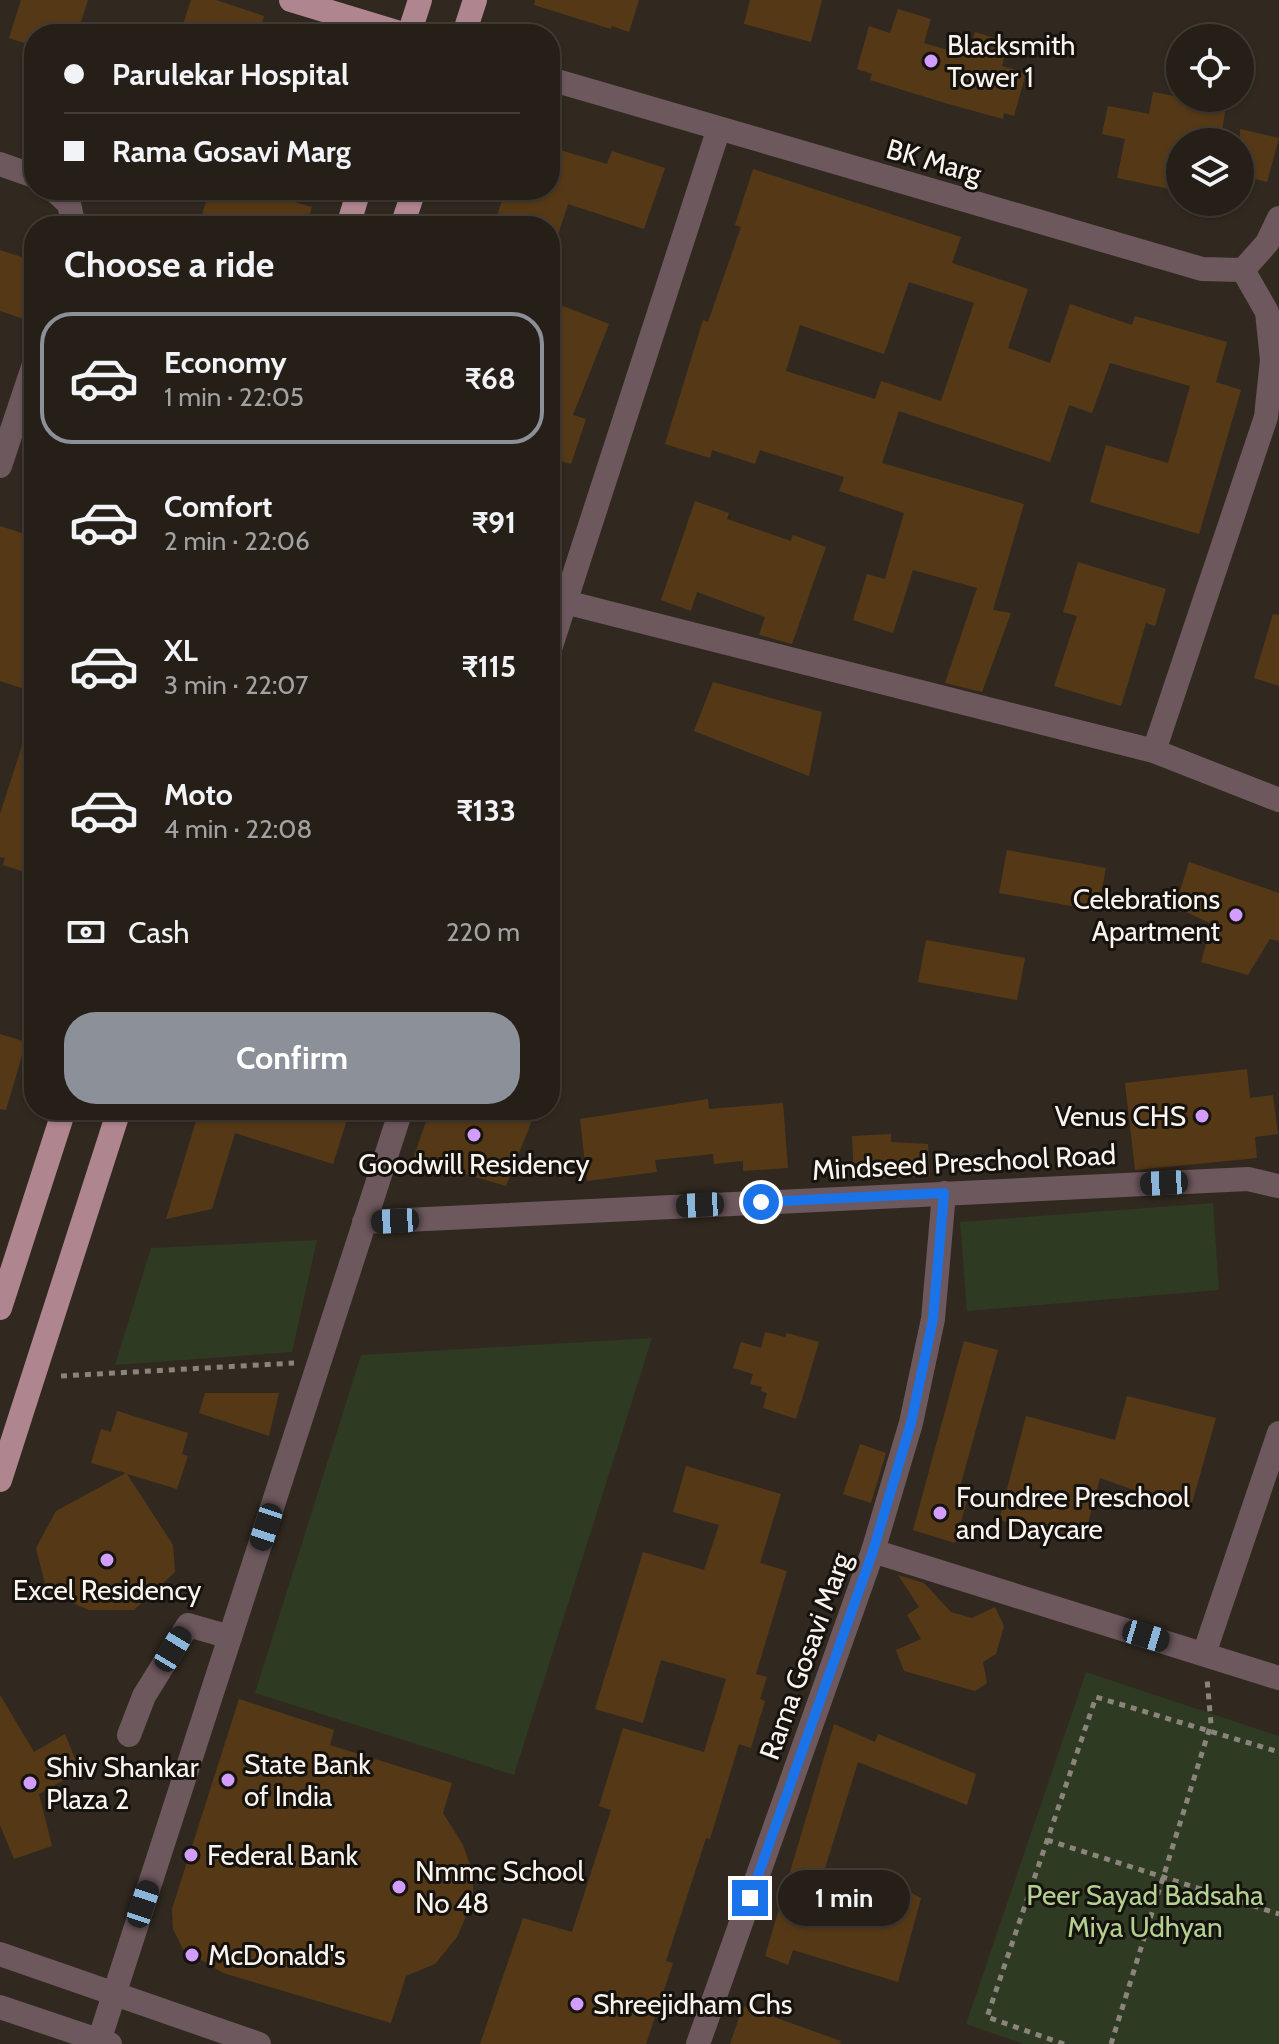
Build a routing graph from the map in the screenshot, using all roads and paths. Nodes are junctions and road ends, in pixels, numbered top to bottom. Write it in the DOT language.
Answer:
graph roads {
  1 [pos="291,0"];
  2 [pos="420,0"];
  3 [pos="475,0"];
  4 [pos="370,24"];
  5 [pos="412,24"];
  6 [pos="467,24"];
  7 [pos="560,82"];
  8 [pos="718,131"];
  9 [pos="0,164"];
  10 [pos="24,172"];
  11 [pos="1279,218"];
  12 [pos="1243,270"];
  13 [pos="24,394"];
  14 [pos="0,466"];
  15 [pos="565,602"];
  16 [pos="560,618"];
  17 [pos="1154,751"];
  18 [pos="1279,800"];
  19 [pos="61,1120"];
  20 [pos="116,1120"];
  21 [pos="398,1120"];
  22 [pos="1279,1186"];
  23 [pos="944,1193"];
  24 [pos="364,1222"];
  25 [pos="0,1308"];
  26 [pos="319,1362"];
  27 [pos="33,1378"];
  28 [pos="1279,1433"];
  29 [pos="0,1480"];
  30 [pos="873,1551"];
  31 [pos="230,1637"];
  32 [pos="1204,1654"];
  33 [pos="1279,1678"];
  34 [pos="1209,1731"];
  35 [pos="129,1735"];
  36 [pos="1279,1752"];
  37 [pos="1047,1840"];
  38 [pos="1279,1914"];
  39 [pos="0,1954"];
  40 [pos="115,1993"];
  41 [pos="0,2007"];
  42 [pos="102,2043"];
  43 [pos="259,2044"];
  44 [pos="698,2044"];
  45 [pos="1064,2044"];
  46 [pos="1111,2044"];
  1 -- 4 [label="main road"];
  2 -- 5 [label="main road"];
  3 -- 6 [label="main road"];
  7 -- 8 [label="street, BK Marg"];
  8 -- 12 [label="street, BK Marg"];
  8 -- 15 [label="street"];
  9 -- 10 [label="street"];
  11 -- 12 [label="street"];
  12 -- 17 [label="street"];
  13 -- 14 [label="street"];
  15 -- 16 [label="street"];
  15 -- 17 [label="street"];
  17 -- 18 [label="street"];
  19 -- 25 [label="main road"];
  20 -- 27 [label="main road"];
  21 -- 24 [label="street"];
  22 -- 23 [label="street, Mindseed Preschool Road"];
  23 -- 24 [label="street, Mindseed Preschool Road"];
  23 -- 30 [label="street"];
  24 -- 26 [label="street"];
  26 -- 27 [label="path"];
  26 -- 31 [label="street"];
  27 -- 29 [label="main road"];
  28 -- 32 [label="street"];
  30 -- 32 [label="street, Rama Gosavi Marg"];
  30 -- 44 [label="street, Rama Gosavi Marg"];
  31 -- 35 [label="street"];
  31 -- 40 [label="street"];
  32 -- 33 [label="street, Rama Gosavi Marg"];
  32 -- 34 [label="path"];
  34 -- 36 [label="path"];
  34 -- 37 [label="path"];
  34 -- 46 [label="path"];
  37 -- 38 [label="path"];
  37 -- 45 [label="path"];
  39 -- 40 [label="street"];
  40 -- 42 [label="street"];
  40 -- 43 [label="street"];
  41 -- 42 [label="street"];
}
